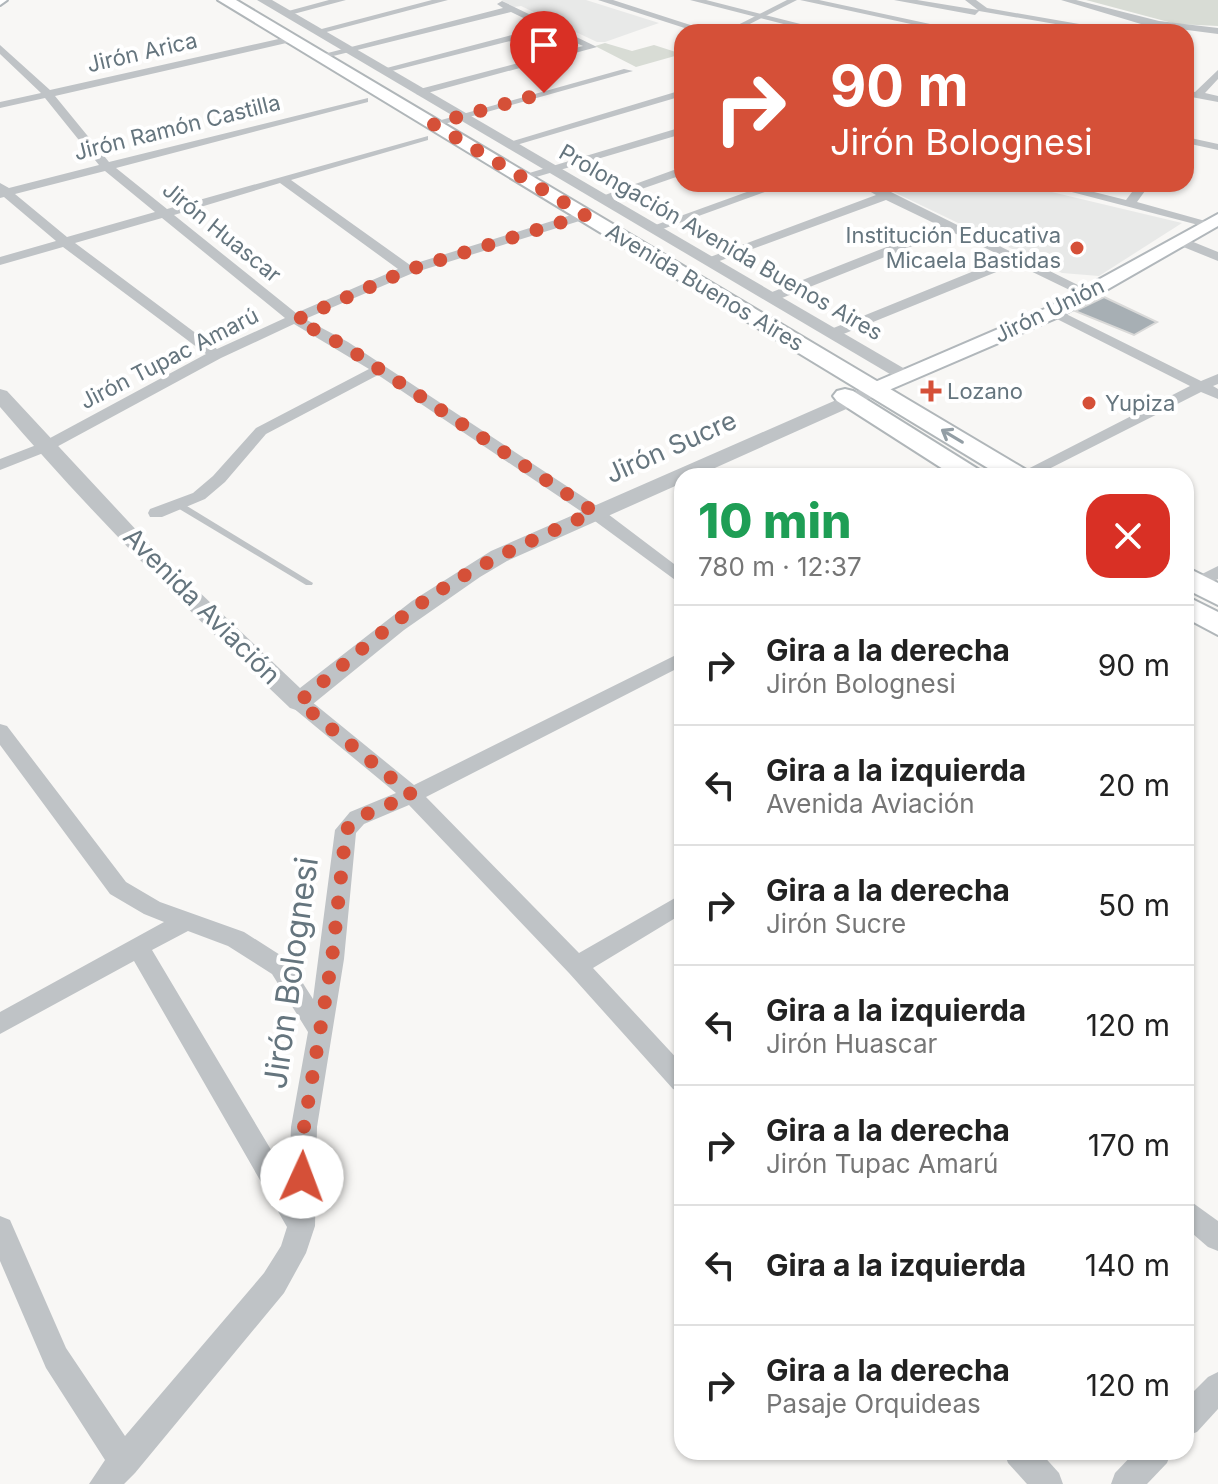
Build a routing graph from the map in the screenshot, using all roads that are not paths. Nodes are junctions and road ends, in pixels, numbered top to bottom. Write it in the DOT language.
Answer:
graph roads {
  1 [pos="263,0"];
  2 [pos="341,0"];
  3 [pos="443,0"];
  4 [pos="494,0"];
  5 [pos="603,0"];
  6 [pos="695,0"];
  7 [pos="793,0"];
  8 [pos="805,0"];
  9 [pos="899,0"];
  10 [pos="970,0"];
  11 [pos="1066,0"];
  12 [pos="218,4"];
  13 [pos="512,9"];
  14 [pos="978,10"];
  15 [pos="286,13"];
  16 [pos="762,17"];
  17 [pos="681,24"];
  18 [pos="746,24"];
  19 [pos="792,24"];
  20 [pos="921,24"];
  21 [pos="967,24"];
  22 [pos="1068,24"];
  23 [pos="1143,24"];
  24 [pos="553,27"];
  25 [pos="1194,30"];
  26 [pos="319,31"];
  27 [pos="1218,31"];
  28 [pos="292,39"];
  29 [pos="270,44"];
  30 [pos="0,48"];
  31 [pos="350,50"];
  32 [pos="579,50"];
  33 [pos="321,56"];
  34 [pos="603,60"];
  35 [pos="615,65"];
  36 [pos="384,70"];
  37 [pos="1218,73"];
  38 [pos="420,92"];
  39 [pos="1194,92"];
  40 [pos="47,93"];
  41 [pos="1194,94"];
  42 [pos="674,95"];
  43 [pos="1218,99"];
  44 [pos="364,100"];
  45 [pos="0,105"];
  46 [pos="461,116"];
  47 [pos="428,131"];
  48 [pos="674,132"];
  49 [pos="1194,142"];
  50 [pos="509,144"];
  51 [pos="1218,147"];
  52 [pos="105,165"];
  53 [pos="551,168"];
  54 [pos="674,174"];
  55 [pos="522,177"];
  56 [pos="283,180"];
  57 [pos="2,191"];
  58 [pos="758,192"];
  59 [pos="880,192"];
  60 [pos="1080,192"];
  61 [pos="1138,192"];
  62 [pos="887,195"];
  63 [pos="600,199"];
  64 [pos="1129,204"];
  65 [pos="164,214"];
  66 [pos="585,215"];
  67 [pos="1214,221"];
  68 [pos="562,224"];
  69 [pos="951,226"];
  70 [pos="656,227"];
  71 [pos="1181,241"];
  72 [pos="65,242"];
  73 [pos="1218,257"];
  74 [pos="1016,259"];
  75 [pos="709,260"];
  76 [pos="0,261"];
  77 [pos="408,270"];
  78 [pos="1087,293"];
  79 [pos="772,297"];
  80 [pos="1054,312"];
  81 [pos="296,320"];
  82 [pos="836,332"];
  83 [pos="216,355"];
  84 [pos="780,357"];
  85 [pos="379,369"];
  86 [pos="907,376"];
  87 [pos="1218,378"];
  88 [pos="821,382"];
  89 [pos="1201,387"];
  90 [pos="875,389"];
  91 [pos="0,395"];
  92 [pos="1218,395"];
  93 [pos="848,398"];
  94 [pos="45,447"];
  95 [pos="0,465"];
  96 [pos="692,468"];
  97 [pos="959,468"];
  98 [pos="1007,468"];
  99 [pos="1036,468"];
  100 [pos="674,476"];
  101 [pos="179,505"];
  102 [pos="594,512"];
  103 [pos="156,513"];
  104 [pos="674,573"];
  105 [pos="309,583"];
  106 [pos="1199,587"];
  107 [pos="1218,625"];
  108 [pos="674,662"];
  109 [pos="299,702"];
  110 [pos="0,731"];
  111 [pos="412,795"];
  112 [pos="674,908"];
  113 [pos="185,921"];
  114 [pos="139,948"];
  115 [pos="577,966"];
  116 [pos="0,1024"];
  117 [pos="319,1029"];
  118 [pos="674,1072"];
  119 [pos="1194,1218"];
  120 [pos="301,1226"];
  121 [pos="0,1229"];
  122 [pos="1218,1238"];
  123 [pos="1218,1387"];
  124 [pos="1194,1412"];
  125 [pos="1026,1460"];
  126 [pos="1148,1460"];
  127 [pos="124,1462"];
  128 [pos="104,1484"];
  129 [pos="1048,1484"];
  130 [pos="1126,1484"];
  1 -- 15 [label="street, Prolongación Avenida Buenos Aires"];
  2 -- 15 [label="street"];
  3 -- 26 [label="street"];
  4 -- 13 [label="street"];
  5 -- 17 [label="street"];
  6 -- 16 [label="street"];
  7 -- 16 [label="street"];
  8 -- 20 [label="street"];
  9 -- 14 [label="street"];
  10 -- 14 [label="street"];
  11 -- 23 [label="street"];
  12 -- 28 [label="main road, Avenida Buenos Aires"];
  12 -- 29 [label="main road, Avenida Buenos Aires"];
  13 -- 24 [label="street"];
  13 -- 31 [label="street"];
  14 -- 21 [label="street"];
  14 -- 22 [label="street"];
  15 -- 26 [label="street, Prolongación Avenida Buenos Aires"];
  16 -- 18 [label="street"];
  16 -- 19 [label="street"];
  24 -- 32 [label="street"];
  24 -- 36 [label="street"];
  25 -- 27 [label="street"];
  26 -- 31 [label="street, Prolongación Avenida Buenos Aires"];
  28 -- 29 [label="street, Jirón Arica"];
  28 -- 33 [label="main road, Avenida Buenos Aires"];
  29 -- 40 [label="street, Jirón Arica"];
  29 -- 44 [label="main road, Avenida Buenos Aires"];
  30 -- 40 [label="street, Jirón Huascar"];
  31 -- 33 [label="street"];
  31 -- 36 [label="street, Prolongación Avenida Buenos Aires"];
  32 -- 34 [label="street"];
  32 -- 38 [label="street"];
  33 -- 47 [label="main road, Avenida Buenos Aires"];
  35 -- 46 [label="street"];
  36 -- 38 [label="street, Prolongación Avenida Buenos Aires"];
  37 -- 39 [label="street"];
  38 -- 46 [label="street, Prolongación Avenida Buenos Aires"];
  40 -- 45 [label="street, Jirón Arica"];
  40 -- 52 [label="street, Jirón Huascar"];
  41 -- 43 [label="street"];
  42 -- 50 [label="street"];
  44 -- 47 [label="main road, Avenida Buenos Aires"];
  44 -- 52 [label="street, Jirón Ramón Castilla"];
  46 -- 47 [label="street"];
  46 -- 50 [label="street, Prolongación Avenida Buenos Aires"];
  47 -- 55 [label="main road, Avenida Buenos Aires"];
  47 -- 56 [label="street"];
  47 -- 68 [label="main road, Avenida Buenos Aires"];
  48 -- 53 [label="street"];
  49 -- 51 [label="street"];
  50 -- 53 [label="street, Prolongación Avenida Buenos Aires"];
  52 -- 57 [label="street, Jirón Ramón Castilla"];
  52 -- 65 [label="street, Jirón Huascar"];
  53 -- 55 [label="street"];
  53 -- 63 [label="street, Prolongación Avenida Buenos Aires"];
  54 -- 63 [label="street"];
  55 -- 66 [label="main road, Avenida Buenos Aires"];
  56 -- 65 [label="street"];
  56 -- 77 [label="street"];
  57 -- 72 [label="street"];
  58 -- 70 [label="street"];
  59 -- 62 [label="street"];
  60 -- 64 [label="street"];
  61 -- 64 [label="street"];
  62 -- 69 [label="street"];
  62 -- 75 [label="street"];
  63 -- 70 [label="street, Prolongación Avenida Buenos Aires"];
  64 -- 67 [label="street"];
  65 -- 72 [label="street"];
  65 -- 81 [label="street, Jirón Huascar"];
  66 -- 68 [label="street, Jirón Tupac Amarú"];
  66 -- 90 [label="main road, Avenida Buenos Aires"];
  67 -- 71 [label="main road, Jirón Unión"];
  68 -- 77 [label="street, Jirón Tupac Amarú"];
  68 -- 84 [label="main road, Avenida Buenos Aires"];
  69 -- 74 [label="street"];
  69 -- 79 [label="street"];
  70 -- 75 [label="street, Prolongación Avenida Buenos Aires"];
  71 -- 73 [label="street"];
  71 -- 78 [label="main road, Jirón Unión"];
  72 -- 76 [label="street"];
  72 -- 83 [label="street"];
  74 -- 78 [label="street"];
  74 -- 82 [label="street"];
  75 -- 79 [label="street, Prolongación Avenida Buenos Aires"];
  77 -- 81 [label="street, Jirón Tupac Amarú"];
  78 -- 80 [label="main road, Jirón Unión"];
  79 -- 82 [label="street, Prolongación Avenida Buenos Aires"];
  80 -- 86 [label="main road, Jirón Unión"];
  80 -- 89 [label="street"];
  81 -- 83 [label="street, Jirón Tupac Amarú"];
  81 -- 85 [label="street, Jirón Huascar"];
  82 -- 86 [label="street, Prolongación Avenida Buenos Aires"];
  83 -- 94 [label="street, Jirón Tupac Amarú"];
  85 -- 101 [label="street"];
  85 -- 102 [label="street, Jirón Huascar"];
  86 -- 90 [label="main road, Jirón Unión"];
  87 -- 89 [label="street"];
  88 -- 93 [label="main road, Avenida Buenos Aires"];
  89 -- 92 [label="street"];
  89 -- 99 [label="street"];
  90 -- 93 [label="street, Jirón Sucre"];
  98 -- 90 [label="main road, Avenida Buenos Aires, one-way"];
  91 -- 94 [label="street, Avenida Aviación"];
  93 -- 96 [label="street, Jirón Sucre"];
  93 -- 97 [label="main road, Avenida Buenos Aires"];
  94 -- 95 [label="street, Jirón Tupac Amarú"];
  94 -- 109 [label="street, Avenida Aviación"];
  100 -- 102 [label="street, Jirón Sucre"];
  101 -- 103 [label="street"];
  101 -- 105 [label="lane"];
  102 -- 104 [label="street, Jirón Huascar"];
  102 -- 109 [label="street, Jirón Sucre"];
  106 -- 107 [label="main road"];
  108 -- 111 [label="street, Jirón Bolognesi"];
  109 -- 111 [label="street, Avenida Aviación"];
  110 -- 113 [label="street"];
  111 -- 115 [label="street, Avenida Aviación"];
  111 -- 117 [label="street, Jirón Bolognesi"];
  112 -- 115 [label="street"];
  113 -- 114 [label="street"];
  113 -- 117 [label="street"];
  114 -- 116 [label="street"];
  114 -- 120 [label="street"];
  115 -- 118 [label="street, Avenida Aviación"];
  117 -- 120 [label="street, Jirón Bolognesi"];
  119 -- 122 [label="street"];
  120 -- 127 [label="street, Jirón Bolognesi"];
  121 -- 127 [label="street"];
  123 -- 124 [label="street"];
  125 -- 129 [label="street"];
  126 -- 130 [label="street"];
  127 -- 128 [label="street, Jirón Bolognesi"];
}
